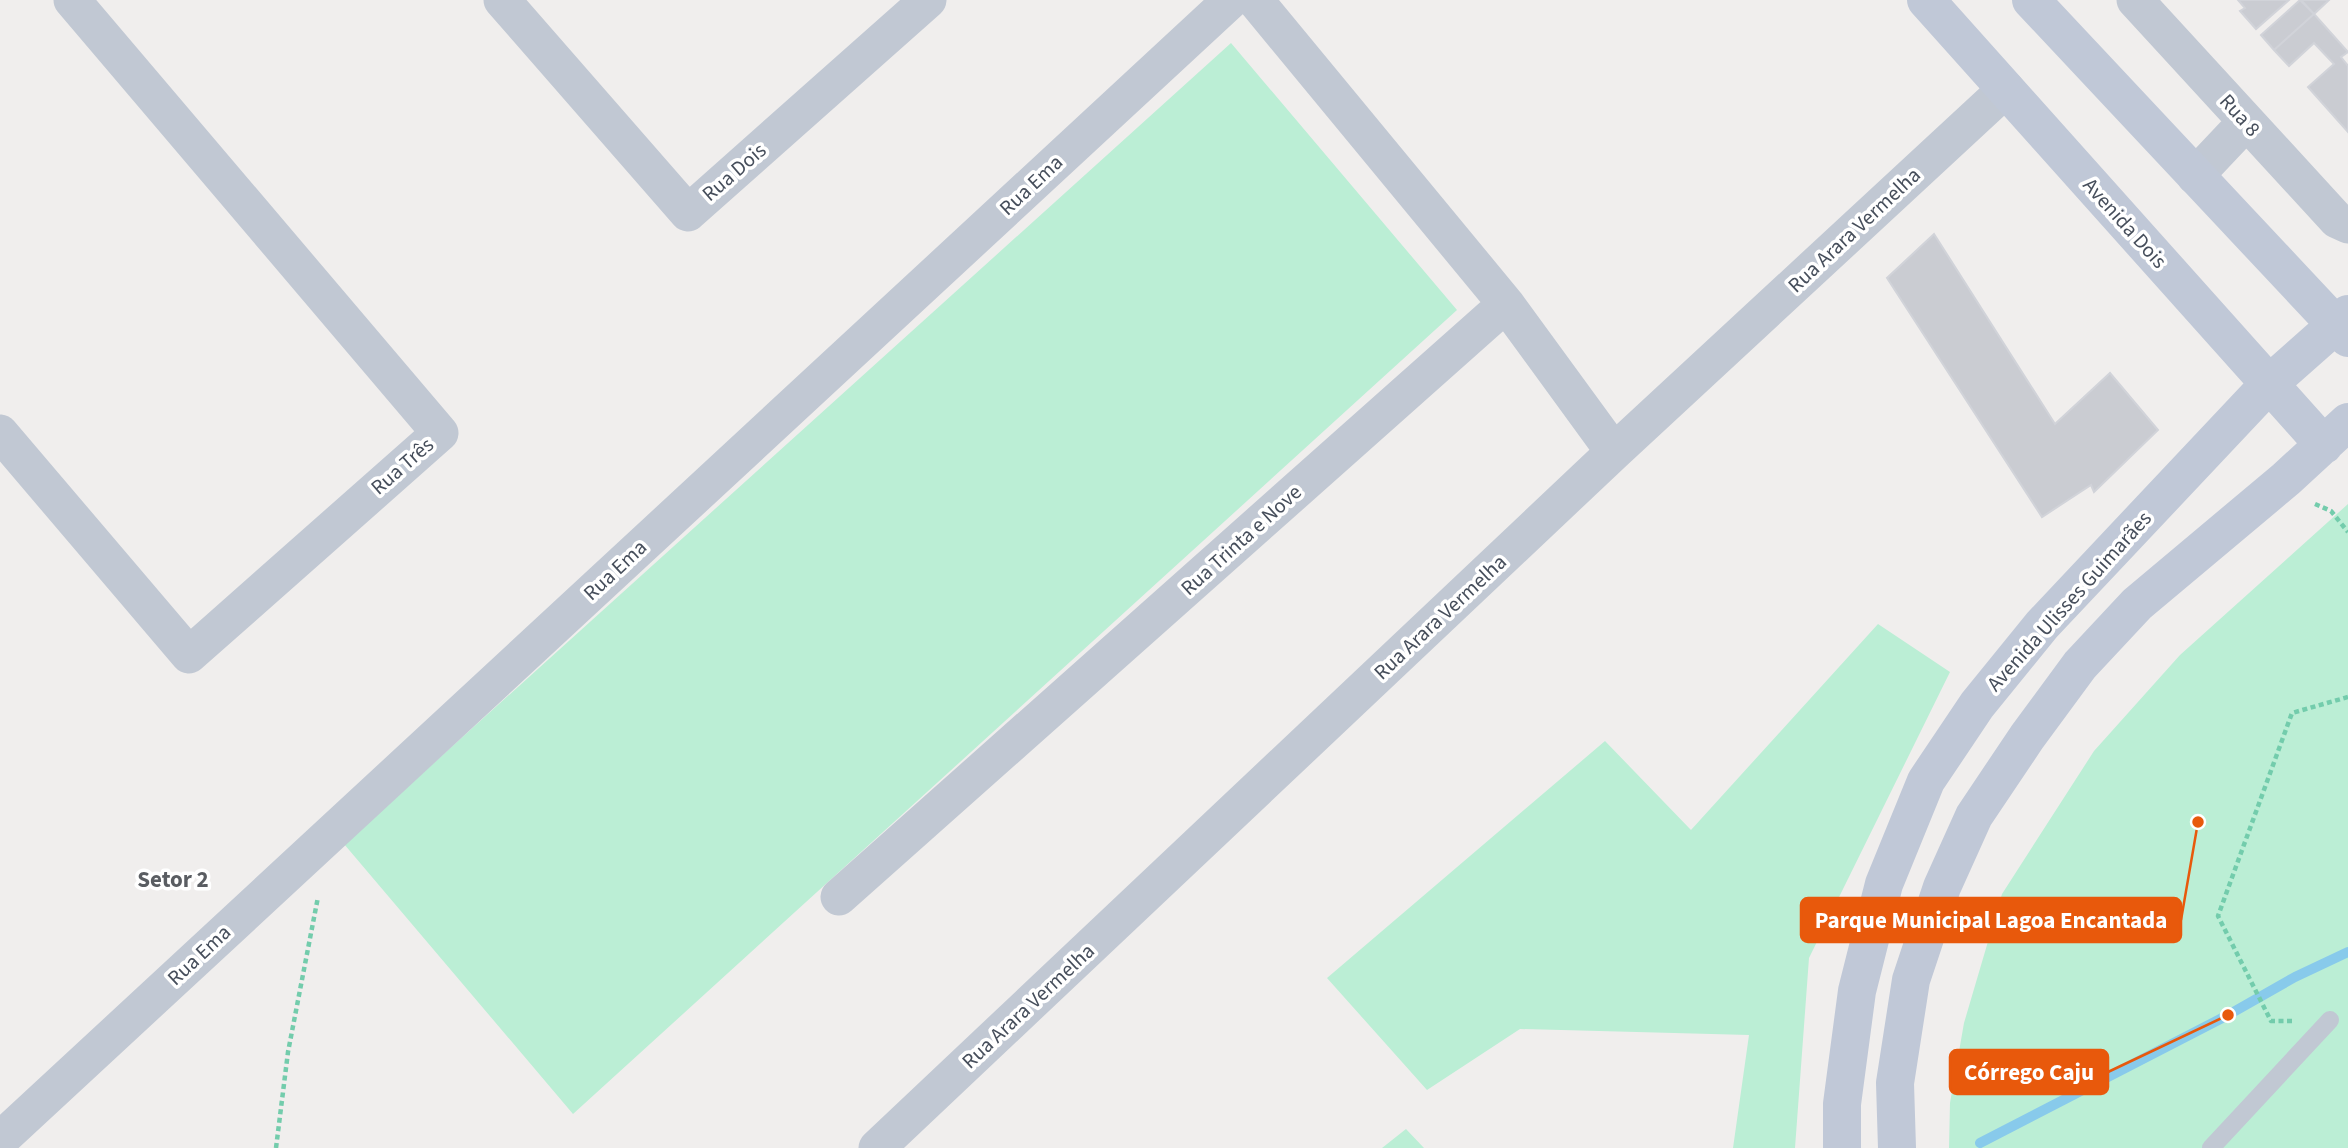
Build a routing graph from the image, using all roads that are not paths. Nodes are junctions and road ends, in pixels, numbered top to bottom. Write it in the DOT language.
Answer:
graph roads {
  1 [pos="72,0"];
  2 [pos="502,0"];
  3 [pos="928,0"];
  4 [pos="1231,0"];
  5 [pos="1255,0"];
  6 [pos="1926,0"];
  7 [pos="2031,0"];
  8 [pos="2135,0"];
  9 [pos="2006,89"];
  10 [pos="2246,122"];
  11 [pos="2195,176"];
  12 [pos="2348,225"];
  13 [pos="1506,304"];
  14 [pos="2344,326"];
  15 [pos="2269,384"];
  16 [pos="0,433"];
  17 [pos="2336,434"];
  18 [pos="1614,452"];
  19 [pos="839,897"];
  20 [pos="2330,1020"];
  21 [pos="0,1140"];
  22 [pos="877,1148"];
  23 [pos="1842,1148"];
  24 [pos="1897,1148"];
  25 [pos="2211,1148"];
  1 -- 16 [label="street, Rua Três"];
  2 -- 3 [label="street, Rua Dois"];
  4 -- 21 [label="street, Rua Ema"];
  5 -- 13 [label="street"];
  6 -- 9 [label="main road, Avenida Dois"];
  7 -- 11 [label="main road"];
  8 -- 10 [label="street, Rua 8"];
  9 -- 15 [label="main road, Avenida Dois"];
  9 -- 18 [label="street, Rua Arara Vermelha"];
  10 -- 11 [label="street"];
  10 -- 12 [label="street, Rua 8"];
  11 -- 14 [label="main road"];
  13 -- 18 [label="street"];
  13 -- 19 [label="street, Rua Trinta e Nove"];
  14 -- 15 [label="main road, Avenida Ulisses Guimarães"];
  15 -- 17 [label="main road, Avenida Dois"];
  15 -- 23 [label="main road, Avenida Ulisses Guimarães"];
  17 -- 24 [label="main road"];
  18 -- 22 [label="street, Rua Arara Vermelha"];
  20 -- 25 [label="lane"];
}
